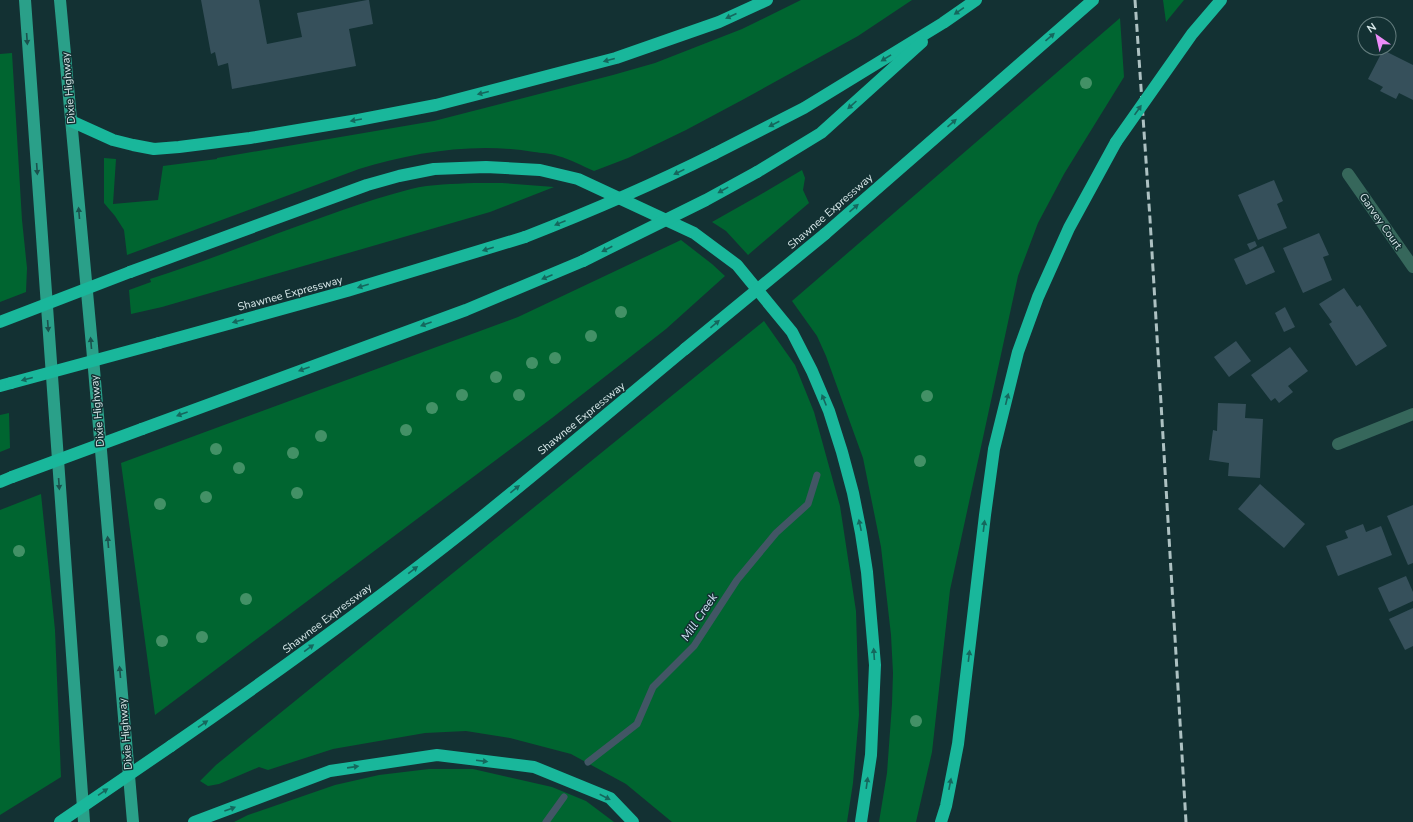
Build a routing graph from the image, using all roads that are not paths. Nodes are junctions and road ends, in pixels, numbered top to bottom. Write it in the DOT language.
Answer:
graph roads {
  1 [pos="24,0"];
  2 [pos="60,0"];
  3 [pos="767,0"];
  4 [pos="976,0"];
  5 [pos="1221,0"];
  6 [pos="1090,2"];
  7 [pos="943,23"];
  8 [pos="71,121"];
  9 [pos="1348,174"];
  10 [pos="1413,267"];
  11 [pos="0,322"];
  12 [pos="5,385"];
  13 [pos="1413,414"];
  14 [pos="1338,444"];
  15 [pos="0,482"];
  16 [pos="60,822"];
  17 [pos="84,822"];
  18 [pos="133,822"];
  19 [pos="194,822"];
  20 [pos="633,822"];
  21 [pos="861,822"];
  22 [pos="941,822"];
  1 -- 17 [label="main road, one-way"];
  2 -- 8 [label="main road, Dixie Highway"];
  3 -- 8 [label="highway, one-way"];
  4 -- 7 [label="highway, one-way"];
  22 -- 5 [label="highway, one-way, bridge"];
  16 -- 6 [label="highway, Shawnee Expressway, one-way, bridge"];
  7 -- 12 [label="highway, Shawnee Expressway, one-way, bridge"];
  7 -- 15 [label="highway, one-way, bridge"];
  18 -- 8 [label="main road, Dixie Highway, one-way"];
  9 -- 10 [label="street, Garvey Court"];
  21 -- 11 [label="highway, one-way, bridge"];
  13 -- 14 [label="street"];
  19 -- 20 [label="highway, one-way"];
}
